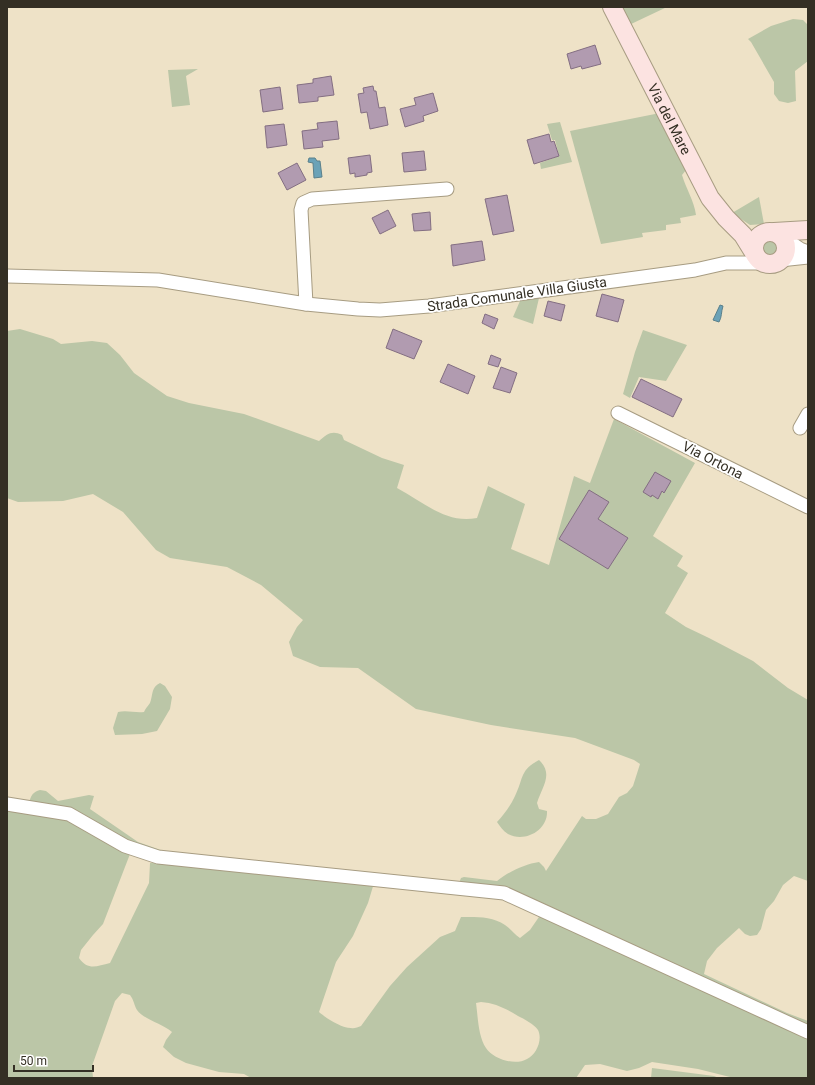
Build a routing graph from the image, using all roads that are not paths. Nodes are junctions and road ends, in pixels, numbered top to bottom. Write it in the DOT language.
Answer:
graph roads {
  1 [pos="612,7"];
  2 [pos="446,189"];
  3 [pos="808,230"];
  4 [pos="766,245"];
  5 [pos="808,252"];
  6 [pos="808,257"];
  7 [pos="726,263"];
  8 [pos="7,276"];
  9 [pos="306,304"];
  10 [pos="618,413"];
  11 [pos="808,414"];
  12 [pos="800,428"];
  13 [pos="808,508"];
  14 [pos="7,804"];
  15 [pos="808,1032"];
  1 -- 4 [label="street, Via del Mare"];
  2 -- 9 [label="street"];
  3 -- 4 [label="street"];
  4 -- 5 [label="street"];
  4 -- 6 [label="street"];
  4 -- 7 [label="street"];
  4 -- 7 [label="street"];
  7 -- 9 [label="street, Strada Comunale Villa Giusta"];
  8 -- 9 [label="street, Strada Comunale Villa Giusta"];
  10 -- 13 [label="street, Via Ortona"];
  11 -- 12 [label="street"];
  14 -- 15 [label="street"];
}
